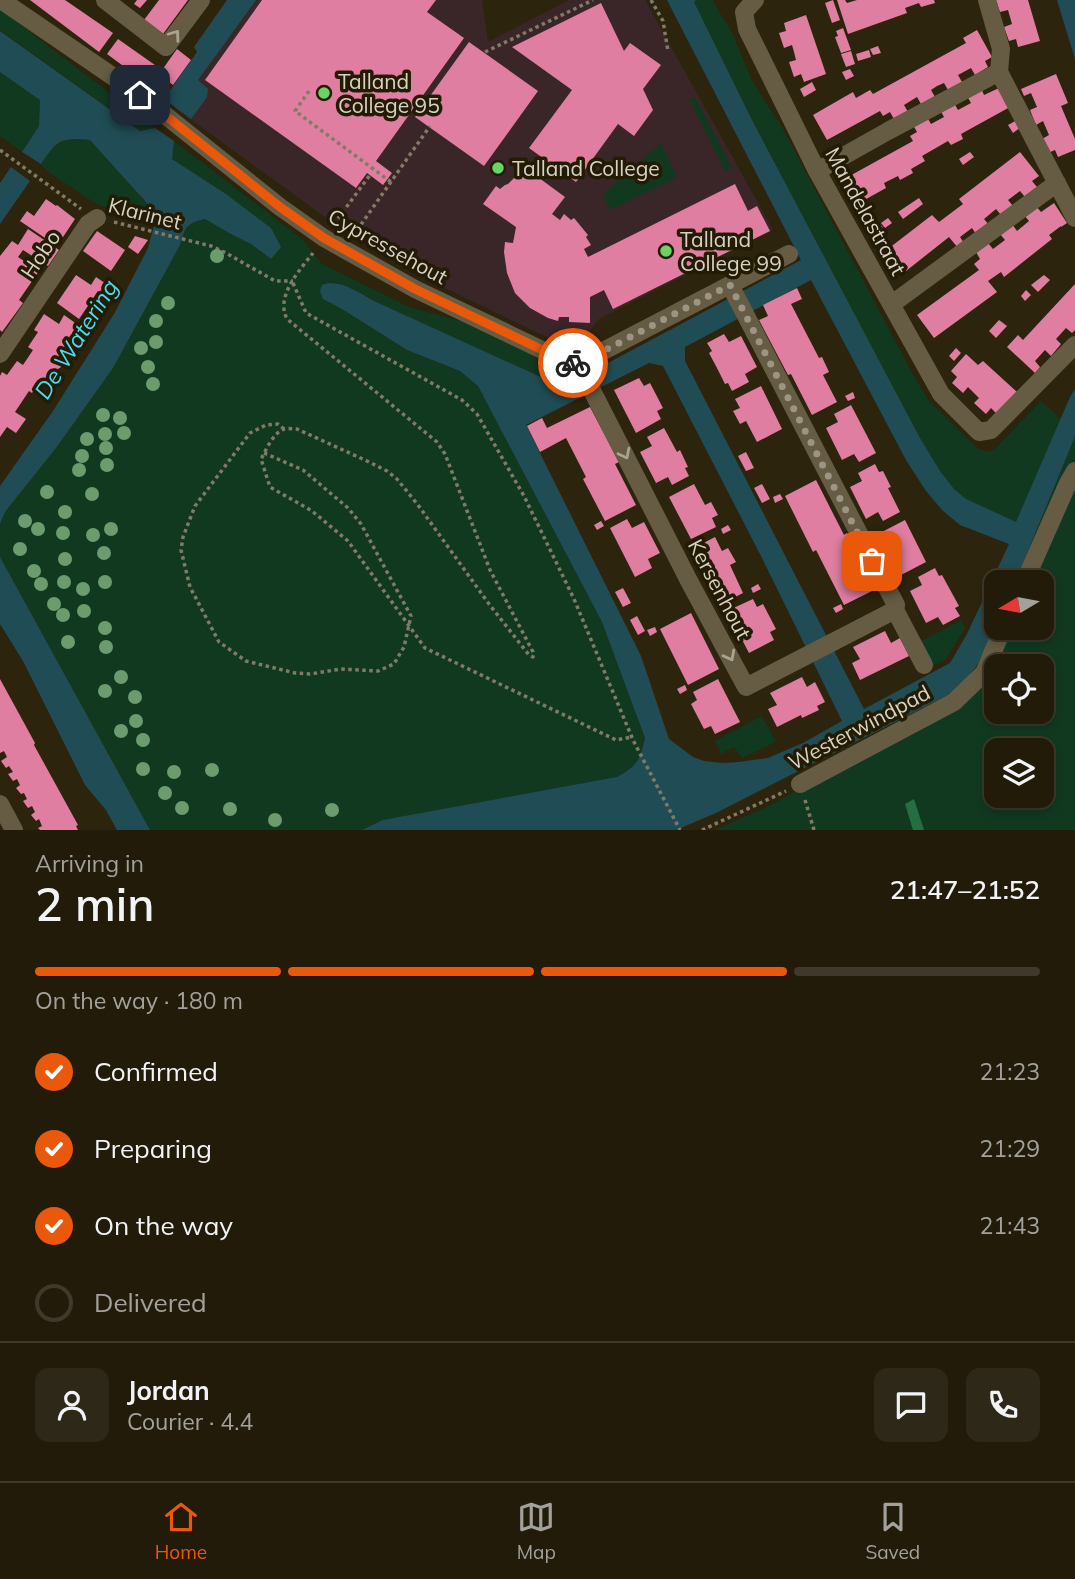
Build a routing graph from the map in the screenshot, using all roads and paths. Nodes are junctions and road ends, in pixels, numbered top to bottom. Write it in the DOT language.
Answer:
graph roads {
  1 [pos="1,0"];
  2 [pos="105,0"];
  3 [pos="201,0"];
  4 [pos="593,0"];
  5 [pos="651,0"];
  6 [pos="755,0"];
  7 [pos="987,0"];
  8 [pos="485,51"];
  9 [pos="668,51"];
  10 [pos="999,72"];
  11 [pos="309,91"];
  12 [pos="430,126"];
  13 [pos="0,150"];
  14 [pos="817,171"];
  15 [pos="370,175"];
  16 [pos="390,182"];
  17 [pos="1057,183"];
  18 [pos="97,218"];
  19 [pos="1075,218"];
  20 [pos="324,238"];
  21 [pos="345,250"];
  22 [pos="789,254"];
  23 [pos="292,281"];
  24 [pos="732,289"];
  25 [pos="892,304"];
  26 [pos="1075,345"];
  27 [pos="0,354"];
  28 [pos="580,367"];
  29 [pos="284,429"];
  30 [pos="264,453"];
  31 [pos="1075,471"];
  32 [pos="1030,570"];
  33 [pos="895,610"];
  34 [pos="409,627"];
  35 [pos="998,640"];
  36 [pos="924,665"];
  37 [pos="633,738"];
  38 [pos="800,784"];
  39 [pos="0,804"];
  40 [pos="14,830"];
  41 [pos="680,830"];
  42 [pos="702,830"];
  43 [pos="814,830"];
  1 -- 20 [label="street, Cypressehout"];
  2 -- 3 [label="street, one-way"];
  4 -- 8 [label="path"];
  5 -- 9 [label="path"];
  6 -- 14 [label="street, Mandelastraat"];
  7 -- 10 [label="street"];
  10 -- 14 [label="street"];
  10 -- 17 [label="street"];
  11 -- 16 [label="path"];
  12 -- 16 [label="path"];
  13 -- 18 [label="path, Klarinet"];
  14 -- 25 [label="street, Mandelastraat"];
  15 -- 20 [label="path"];
  16 -- 21 [label="path"];
  17 -- 19 [label="street"];
  17 -- 25 [label="street"];
  18 -- 23 [label="path, Klarinet"];
  18 -- 27 [label="street, Hobo"];
  20 -- 21 [label="street, Cypressehout"];
  20 -- 23 [label="path"];
  21 -- 28 [label="street, Cypressehout"];
  22 -- 24 [label="street"];
  23 -- 29 [label="path"];
  23 -- 37 [label="path"];
  24 -- 28 [label="street"];
  24 -- 33 [label="street"];
  25 -- 26 [label="street, Mandelastraat"];
  28 -- 33 [label="street, Kersenhout, one-way"];
  29 -- 30 [label="path"];
  29 -- 34 [label="path"];
  30 -- 34 [label="path"];
  30 -- 34 [label="path"];
  31 -- 32 [label="street"];
  33 -- 36 [label="street"];
  34 -- 37 [label="path"];
  35 -- 38 [label="street, Westerwindpad"];
  37 -- 41 [label="path"];
  38 -- 42 [label="path, Westerwindpad"];
  38 -- 43 [label="path"];
  39 -- 40 [label="street"];
}
